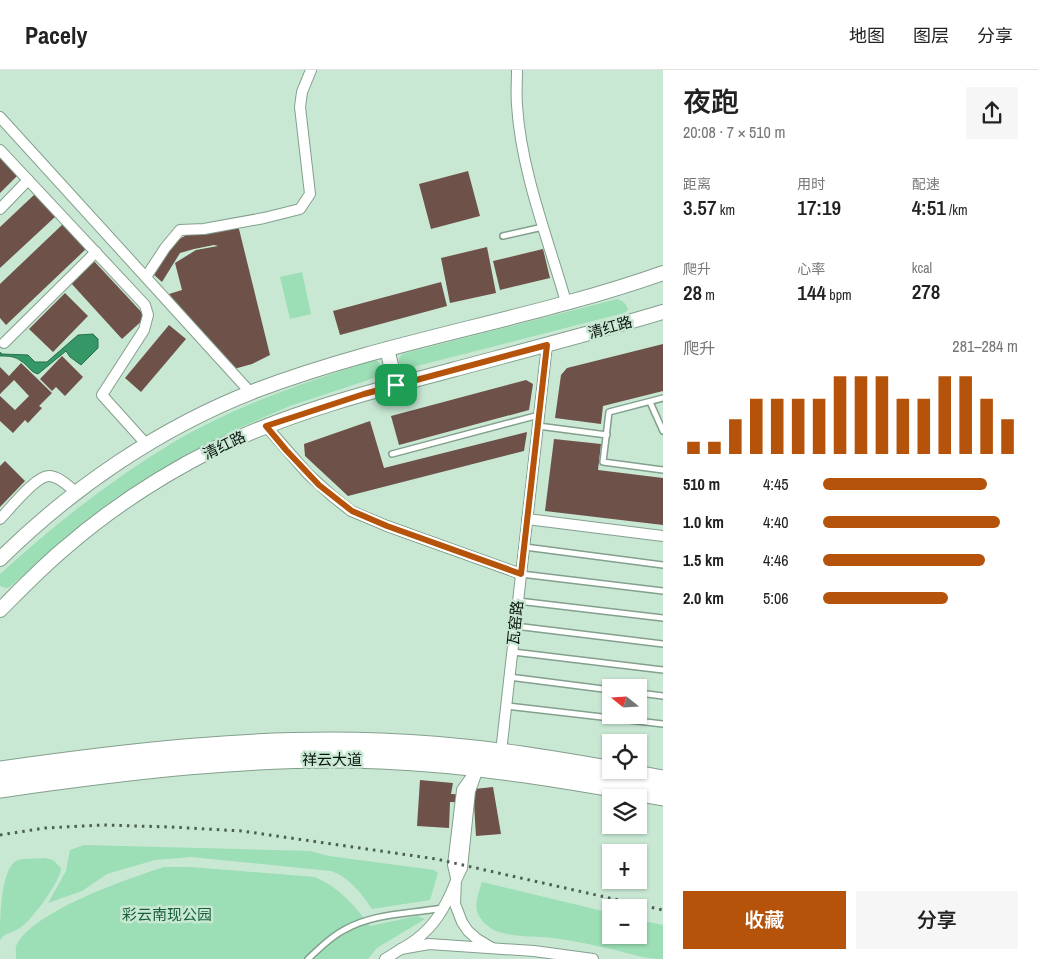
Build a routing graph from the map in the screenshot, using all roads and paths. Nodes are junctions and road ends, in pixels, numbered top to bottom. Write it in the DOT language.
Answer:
graph roads {
  1 [pos="311,70"];
  2 [pos="517,70"];
  3 [pos="0,117"];
  4 [pos="0,150"];
  5 [pos="28,180"];
  6 [pos="0,209"];
  7 [pos="544,226"];
  8 [pos="503,236"];
  9 [pos="96,252"];
  10 [pos="663,273"];
  11 [pos="146,277"];
  12 [pos="566,302"];
  13 [pos="663,312"];
  14 [pos="4,342"];
  15 [pos="547,345"];
  16 [pos="387,349"];
  17 [pos="396,385"];
  18 [pos="250,393"];
  19 [pos="663,398"];
  20 [pos="650,402"];
  21 [pos="539,415"];
  22 [pos="266,426"];
  23 [pos="538,426"];
  24 [pos="663,431"];
  25 [pos="607,435"];
  26 [pos="147,445"];
  27 [pos="392,454"];
  28 [pos="663,470"];
  29 [pos="76,492"];
  30 [pos="527,518"];
  31 [pos="0,519"];
  32 [pos="663,536"];
  33 [pos="524,547"];
  34 [pos="0,559"];
  35 [pos="663,565"];
  36 [pos="521,574"];
  37 [pos="663,591"];
  38 [pos="518,601"];
  39 [pos="2,603"];
  40 [pos="663,618"];
  41 [pos="515,626"];
  42 [pos="663,644"];
  43 [pos="512,652"];
  44 [pos="663,670"];
  45 [pos="509,677"];
  46 [pos="602,689"];
  47 [pos="648,694"];
  48 [pos="663,696"];
  49 [pos="506,706"];
  50 [pos="663,724"];
  51 [pos="501,752"];
  52 [pos="479,766"];
  53 [pos="0,771"];
  54 [pos="663,780"];
  55 [pos="0,788"];
  56 [pos="663,796"];
  57 [pos="456,878"];
  58 [pos="444,908"];
  59 [pos="492,948"];
  60 [pos="401,949"];
  61 [pos="308,959"];
  62 [pos="385,959"];
  63 [pos="593,959"];
  1 -- 11 [label="street"];
  2 -- 7 [label="street"];
  3 -- 11 [label="street"];
  4 -- 5 [label="street"];
  5 -- 6 [label="street"];
  5 -- 9 [label="street"];
  7 -- 8 [label="lane"];
  7 -- 12 [label="street"];
  9 -- 14 [label="street"];
  9 -- 26 [label="street"];
  10 -- 12 [label="main road"];
  11 -- 18 [label="street"];
  12 -- 16 [label="main road"];
  13 -- 15 [label="main road, 清红路"];
  15 -- 17 [label="main road, 清红路"];
  15 -- 21 [label="street, 瓦窑路"];
  16 -- 17 [label="main road"];
  16 -- 18 [label="main road"];
  17 -- 22 [label="main road, 清红路"];
  18 -- 26 [label="main road"];
  19 -- 20 [label="lane"];
  20 -- 24 [label="lane"];
  20 -- 25 [label="lane"];
  21 -- 23 [label="street, 瓦窑路"];
  21 -- 27 [label="lane"];
  22 -- 36 [label="street"];
  22 -- 39 [label="main road, 清红路"];
  23 -- 25 [label="lane"];
  23 -- 30 [label="street, 瓦窑路"];
  25 -- 28 [label="lane"];
  26 -- 29 [label="main road"];
  29 -- 31 [label="street"];
  29 -- 34 [label="main road"];
  30 -- 32 [label="street"];
  30 -- 33 [label="street, 瓦窑路"];
  33 -- 35 [label="lane"];
  33 -- 36 [label="street, 瓦窑路"];
  36 -- 37 [label="lane"];
  36 -- 38 [label="street, 瓦窑路"];
  38 -- 40 [label="lane"];
  38 -- 41 [label="street, 瓦窑路"];
  41 -- 42 [label="lane"];
  41 -- 43 [label="street, 瓦窑路"];
  43 -- 44 [label="lane"];
  43 -- 45 [label="street, 瓦窑路"];
  45 -- 46 [label="lane"];
  45 -- 49 [label="street, 瓦窑路"];
  47 -- 48 [label="lane"];
  49 -- 50 [label="lane"];
  49 -- 51 [label="street, 瓦窑路"];
  51 -- 52 [label="highway"];
  51 -- 53 [label="highway, 祥云大道"];
  51 -- 54 [label="highway, 祥云大道"];
  52 -- 55 [label="highway, 祥云大道"];
  52 -- 56 [label="highway, 祥云大道"];
  52 -- 57 [label="street"];
  57 -- 58 [label="street"];
  57 -- 59 [label="street"];
  58 -- 60 [label="street"];
  58 -- 61 [label="lane"];
  59 -- 60 [label="street"];
  59 -- 63 [label="street"];
  60 -- 62 [label="street"];
}
